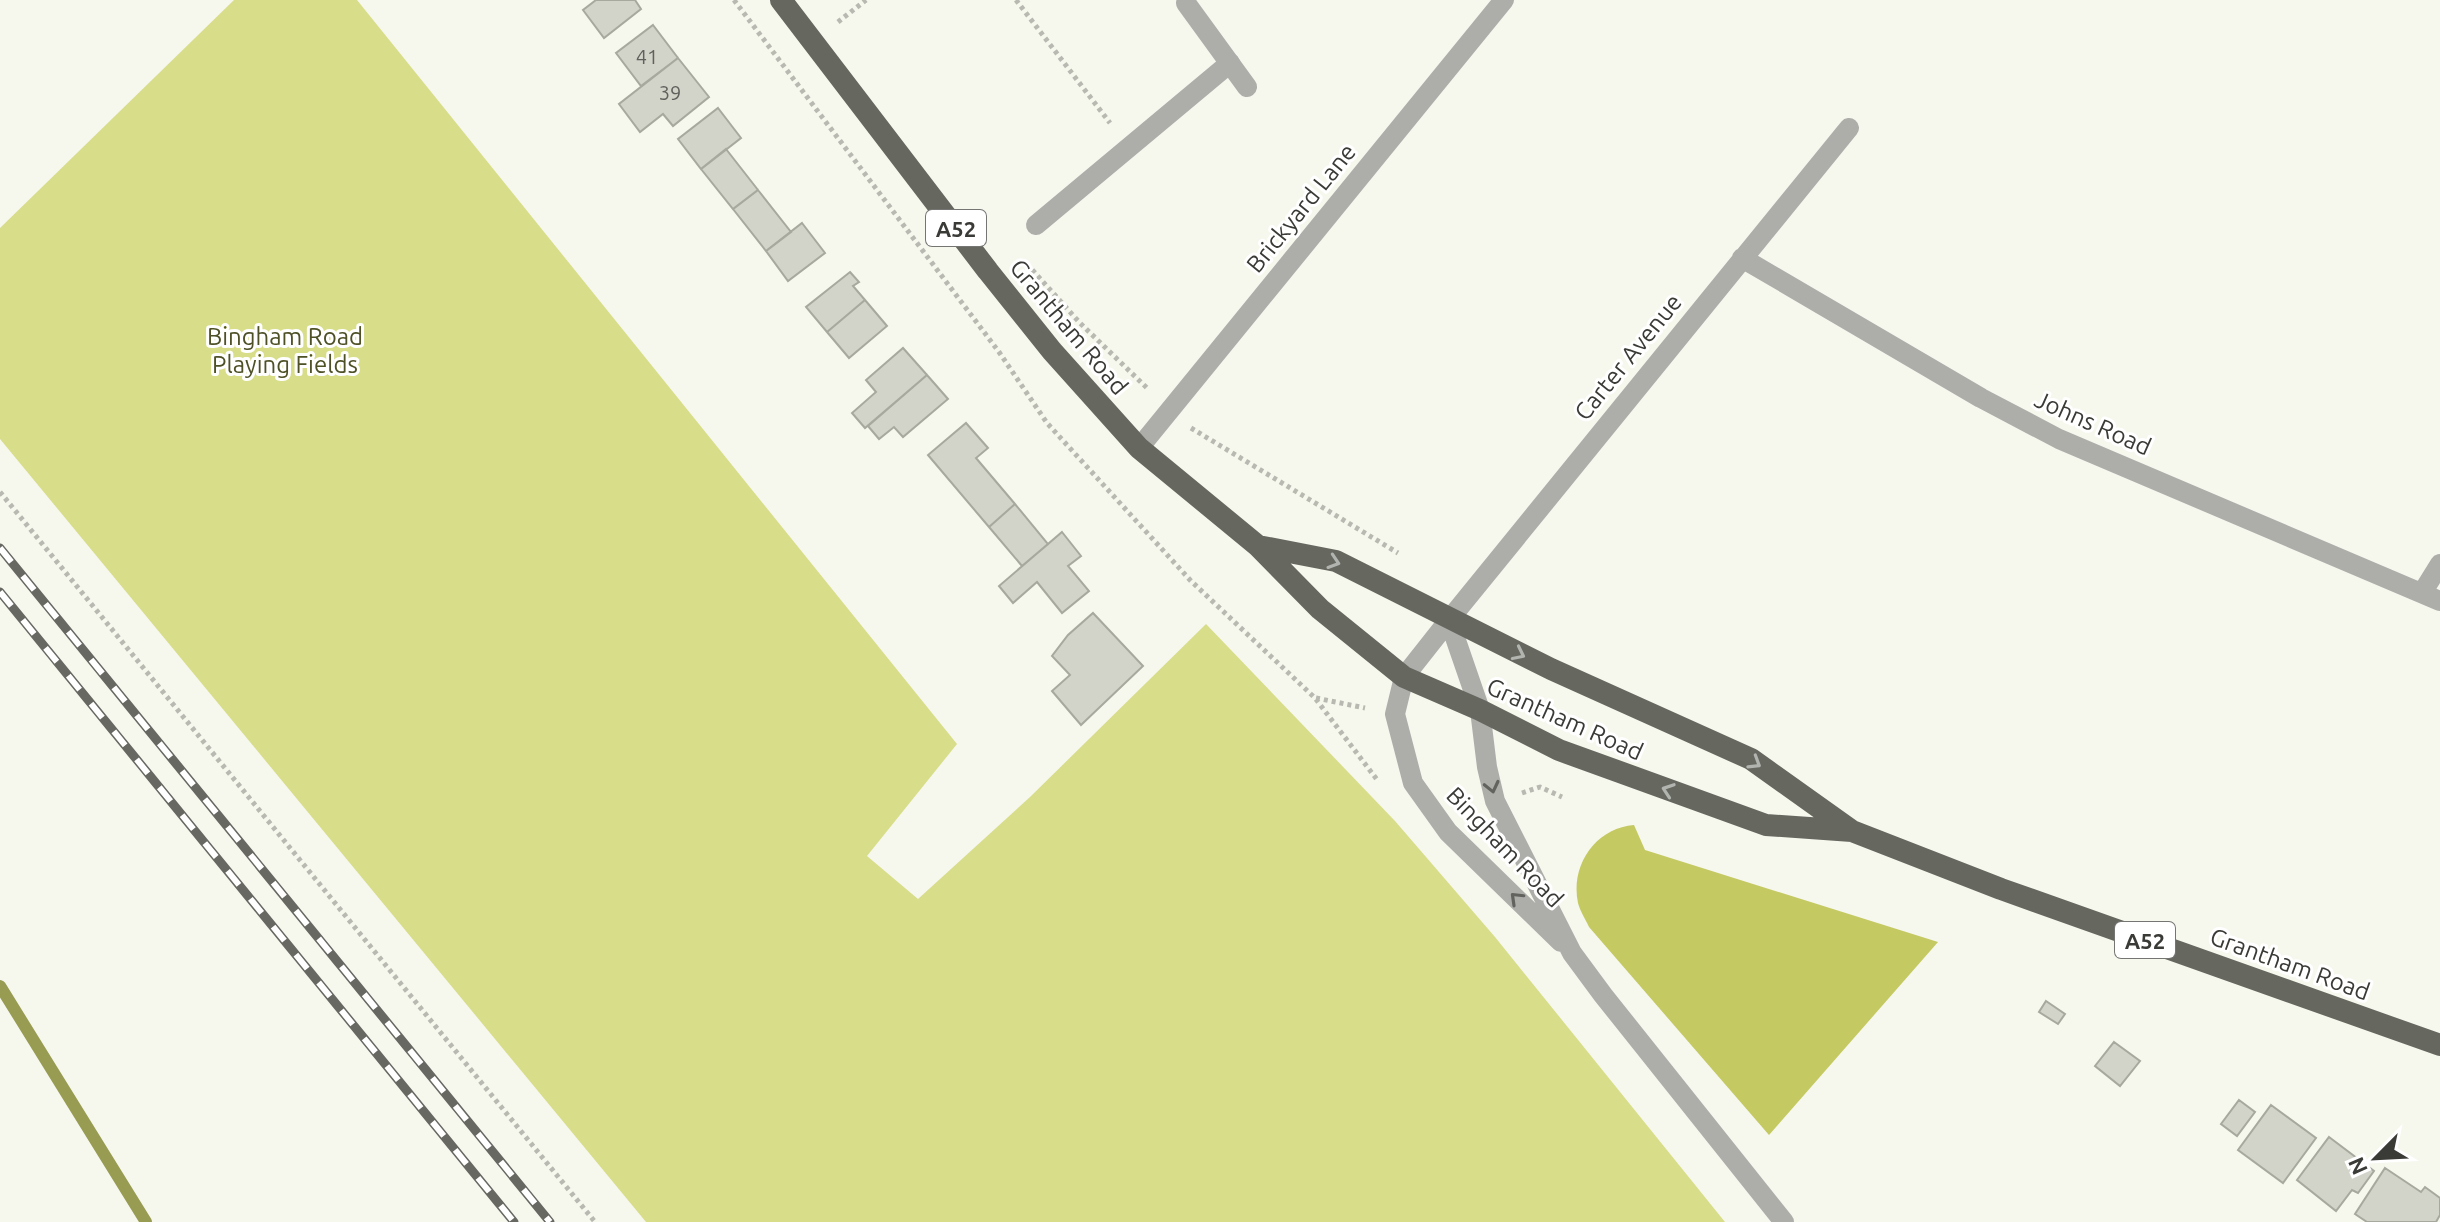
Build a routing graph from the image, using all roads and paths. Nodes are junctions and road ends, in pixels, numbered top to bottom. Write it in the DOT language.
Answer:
graph roads {
  1 [pos="734,0"];
  2 [pos="781,0"];
  3 [pos="1016,0"];
  4 [pos="1504,0"];
  5 [pos="1187,1"];
  6 [pos="1230,63"];
  7 [pos="1247,87"];
  8 [pos="1849,128"];
  9 [pos="1128,148"];
  10 [pos="1036,225"];
  11 [pos="1742,258"];
  12 [pos="1027,264"];
  13 [pos="1170,410"];
  14 [pos="1139,448"];
  15 [pos="0,492"];
  16 [pos="1258,546"];
  17 [pos="1402,555"];
  18 [pos="2440,564"];
  19 [pos="2431,597"];
  20 [pos="1449,620"];
  21 [pos="1404,677"];
  22 [pos="1315,698"];
  23 [pos="1480,710"];
  24 [pos="1395,714"];
  25 [pos="1380,782"];
  26 [pos="1518,794"];
  27 [pos="1562,797"];
  28 [pos="1852,831"];
  29 [pos="1572,953"];
  30 [pos="2440,1045"];
  31 [pos="595,1222"];
  32 [pos="1784,1222"];
  1 -- 22 [label="path"];
  2 -- 14 [label="highway, Grantham Road / A52"];
  3 -- 9 [label="path"];
  4 -- 13 [label="street, Brickyard Lane"];
  5 -- 6 [label="street"];
  6 -- 7 [label="street"];
  6 -- 9 [label="street"];
  8 -- 11 [label="street, Carter Avenue"];
  9 -- 10 [label="street"];
  11 -- 19 [label="street, Johns Road"];
  11 -- 20 [label="street, Carter Avenue"];
  12 -- 13 [label="path"];
  13 -- 14 [label="street, Brickyard Lane"];
  13 -- 17 [label="path"];
  14 -- 16 [label="highway, Grantham Road / A52"];
  15 -- 31 [label="path"];
  16 -- 20 [label="highway, Grantham Road / A52, one-way"];
  16 -- 21 [label="highway, Grantham Road / A52"];
  18 -- 19 [label="street"];
  20 -- 21 [label="street, Carter Avenue"];
  20 -- 23 [label="street, Bingham Road"];
  20 -- 28 [label="highway, Grantham Road / A52, one-way"];
  21 -- 23 [label="highway, Grantham Road / A52"];
  21 -- 24 [label="street, Bingham Road"];
  22 -- 24 [label="path"];
  22 -- 25 [label="path"];
  28 -- 23 [label="highway, Grantham Road / A52, one-way"];
  23 -- 29 [label="street, Bingham Road, one-way"];
  29 -- 24 [label="street, Bingham Road, one-way"];
  26 -- 27 [label="path"];
  28 -- 30 [label="highway, Grantham Road / A52"];
  29 -- 32 [label="street, Bingham Road"];
}
